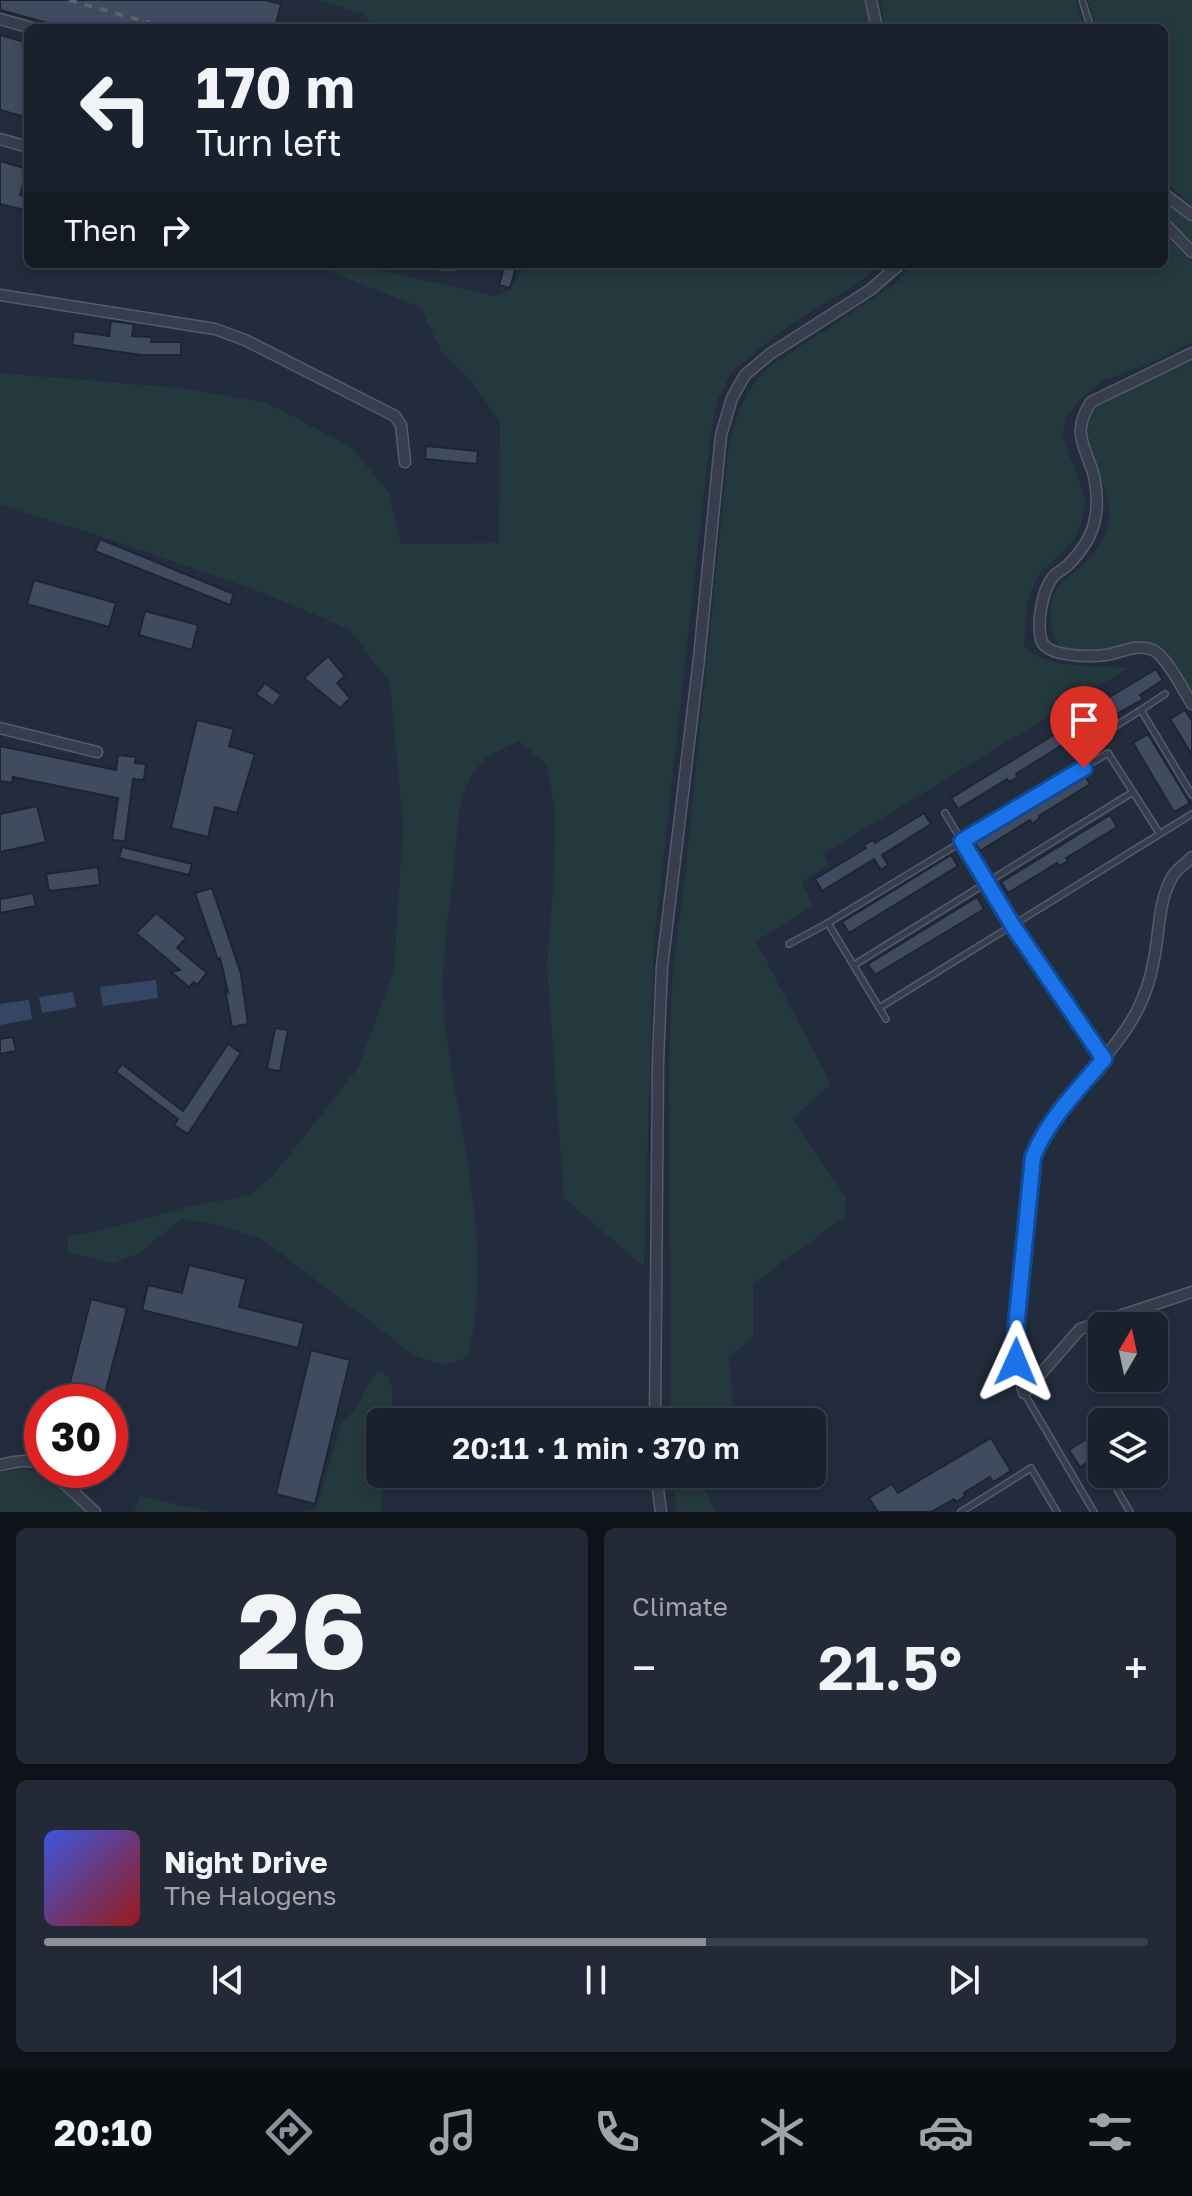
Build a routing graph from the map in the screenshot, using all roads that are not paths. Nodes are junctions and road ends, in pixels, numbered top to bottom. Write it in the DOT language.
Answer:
graph roads {
  1 [pos="871,0"];
  2 [pos="1082,0"];
  3 [pos="0,19"];
  4 [pos="876,24"];
  5 [pos="1090,24"];
  6 [pos="24,26"];
  7 [pos="0,139"];
  8 [pos="24,146"];
  9 [pos="1168,197"];
  10 [pos="1192,215"];
  11 [pos="1168,227"];
  12 [pos="1192,252"];
  13 [pos="895,268"];
  14 [pos="0,295"];
  15 [pos="1192,353"];
  16 [pos="405,462"];
  17 [pos="1165,694"];
  18 [pos="1192,704"];
  19 [pos="1141,710"];
  20 [pos="1114,727"];
  21 [pos="0,728"];
  22 [pos="97,752"];
  23 [pos="1133,792"];
  24 [pos="1192,795"];
  25 [pos="945,813"];
  26 [pos="1192,814"];
  27 [pos="1160,834"];
  28 [pos="962,841"];
  29 [pos="1192,857"];
  30 [pos="987,884"];
  31 [pos="828,923"];
  32 [pos="1013,926"];
  33 [pos="789,944"];
  34 [pos="854,965"];
  35 [pos="879,1008"];
  36 [pos="886,1019"];
  37 [pos="1104,1059"];
  38 [pos="1192,1292"];
  39 [pos="1024,1393"];
  40 [pos="655,1408"];
  41 [pos="24,1461"];
  42 [pos="0,1465"];
  43 [pos="69,1488"];
  44 [pos="658,1488"];
  45 [pos="1116,1488"];
  46 [pos="95,1512"];
  47 [pos="661,1512"];
  48 [pos="961,1512"];
  49 [pos="1057,1512"];
  50 [pos="1094,1512"];
  51 [pos="1130,1512"];
  1 -- 4 [label="street"];
  2 -- 5 [label="lane"];
  3 -- 6 [label="street"];
  7 -- 8 [label="street"];
  9 -- 10 [label="street"];
  11 -- 12 [label="street"];
  13 -- 40 [label="street"];
  14 -- 16 [label="street"];
  15 -- 18 [label="street"];
  17 -- 19 [label="lane"];
  19 -- 20 [label="lane"];
  19 -- 24 [label="lane"];
  21 -- 22 [label="street"];
  23 -- 27 [label="lane"];
  23 -- 28 [label="lane"];
  23 -- 30 [label="lane"];
  25 -- 28 [label="lane"];
  26 -- 27 [label="lane"];
  27 -- 32 [label="lane"];
  28 -- 30 [label="lane"];
  28 -- 31 [label="lane"];
  29 -- 37 [label="street"];
  30 -- 32 [label="lane"];
  30 -- 34 [label="lane"];
  31 -- 33 [label="lane"];
  31 -- 34 [label="lane"];
  32 -- 35 [label="lane"];
  32 -- 37 [label="lane"];
  34 -- 35 [label="lane"];
  35 -- 36 [label="lane"];
  37 -- 39 [label="street"];
  38 -- 39 [label="street"];
  39 -- 50 [label="lane"];
  41 -- 42 [label="street"];
  43 -- 46 [label="street"];
  44 -- 47 [label="street"];
  45 -- 51 [label="lane"];
  48 -- 49 [label="lane"];
}
